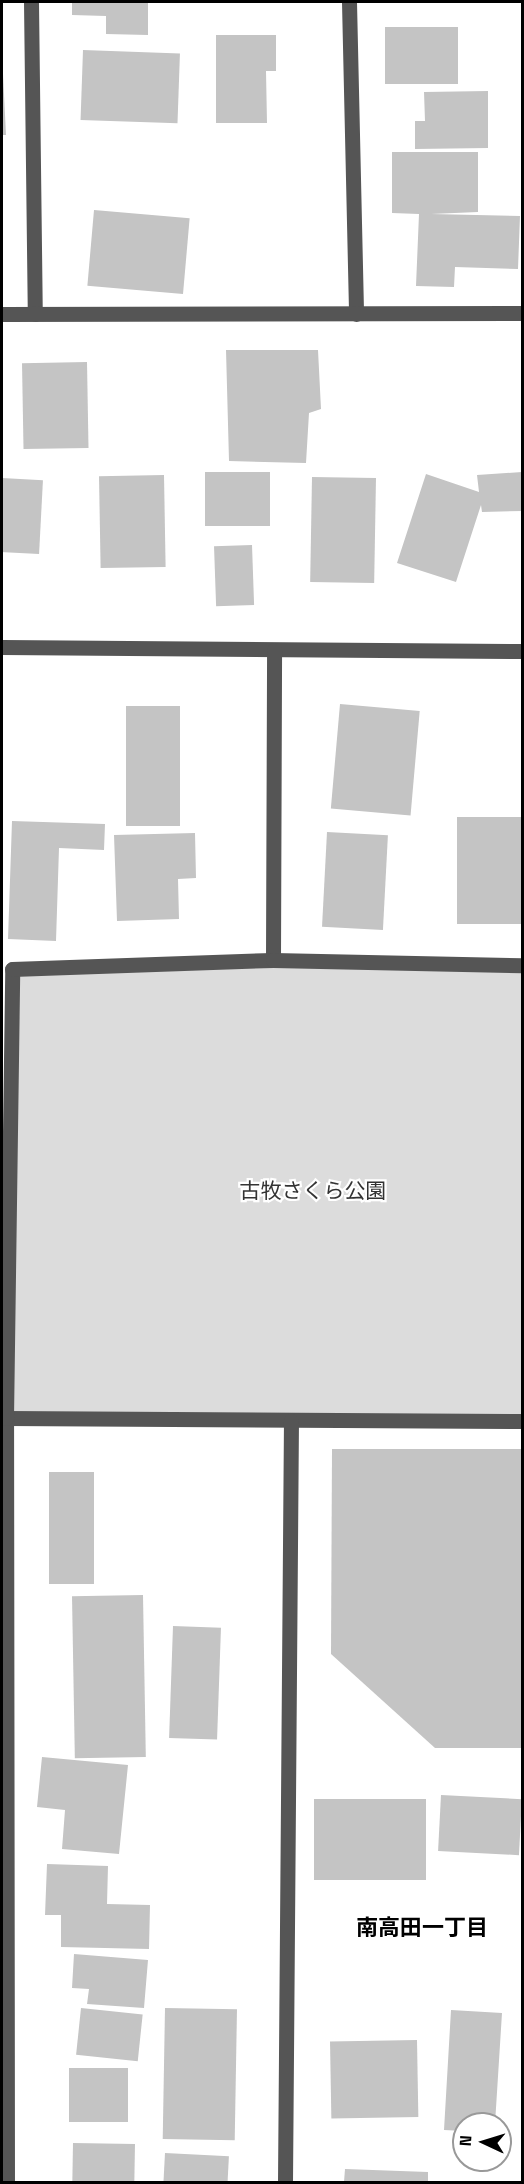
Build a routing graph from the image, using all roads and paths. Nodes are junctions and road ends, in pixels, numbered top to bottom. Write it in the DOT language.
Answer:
graph roads {
  1 [pos="31,2"];
  2 [pos="349,2"];
  3 [pos="522,313"];
  4 [pos="2,314"];
  5 [pos="35,314"];
  6 [pos="356,314"];
  7 [pos="2,647"];
  8 [pos="274,650"];
  9 [pos="522,651"];
  10 [pos="273,960"];
  11 [pos="522,965"];
  12 [pos="6,1418"];
  13 [pos="291,1421"];
  14 [pos="522,1421"];
  15 [pos="3,1661"];
  16 [pos="7,2182"];
  17 [pos="285,2182"];
  1 -- 5 [label="street"];
  2 -- 6 [label="street"];
  3 -- 6 [label="street"];
  4 -- 5 [label="street"];
  5 -- 6 [label="street"];
  7 -- 8 [label="street"];
  8 -- 9 [label="street"];
  8 -- 10 [label="street"];
  10 -- 11 [label="street"];
  10 -- 12 [label="street"];
  12 -- 13 [label="street"];
  12 -- 15 [label="street"];
  13 -- 14 [label="street"];
  13 -- 17 [label="street"];
  15 -- 16 [label="street"];
}
